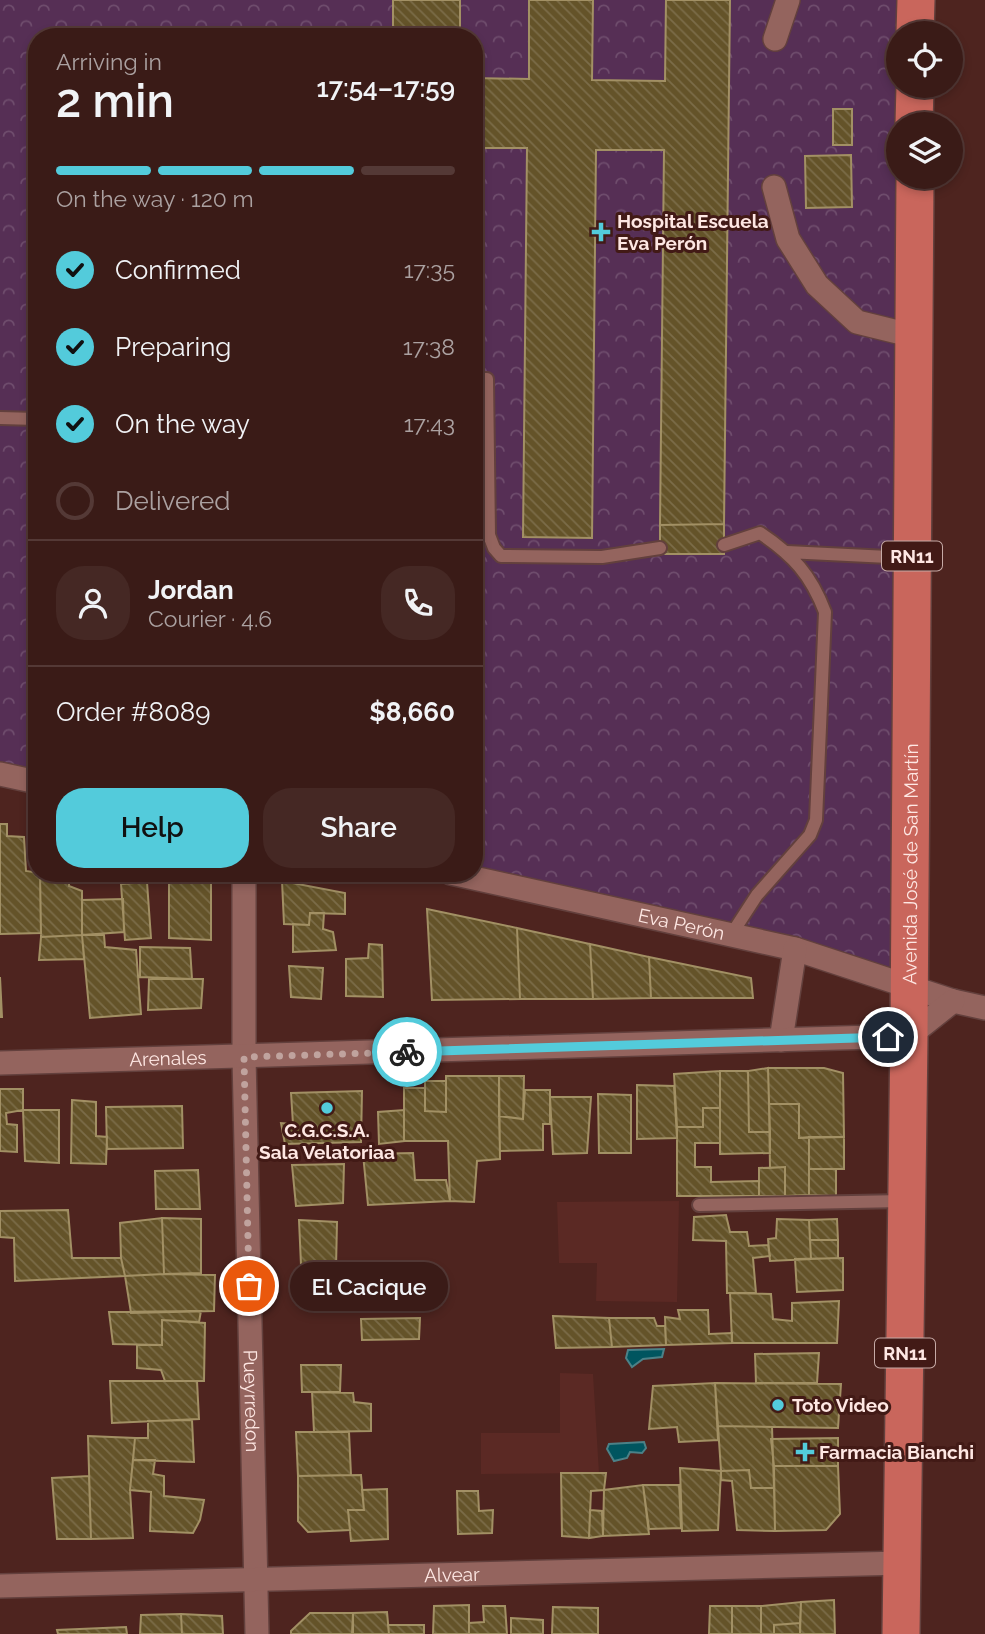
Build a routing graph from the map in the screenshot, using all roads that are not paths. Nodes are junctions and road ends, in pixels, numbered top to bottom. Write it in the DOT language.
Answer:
graph roads {
  1 [pos="788,0"];
  2 [pos="916,0"];
  3 [pos="915,21"];
  4 [pos="775,39"];
  5 [pos="774,187"];
  6 [pos="915,189"];
  7 [pos="914,336"];
  8 [pos="483,379"];
  9 [pos="0,418"];
  10 [pos="28,419"];
  11 [pos="489,535"];
  12 [pos="483,536"];
  13 [pos="724,545"];
  14 [pos="660,548"];
  15 [pos="787,552"];
  16 [pos="912,558"];
  17 [pos="0,774"];
  18 [pos="28,780"];
  19 [pos="483,880"];
  20 [pos="244,882"];
  21 [pos="731,935"];
  22 [pos="795,949"];
  23 [pos="909,986"];
  24 [pos="953,1000"];
  25 [pos="985,1008"];
  26 [pos="909,1036"];
  27 [pos="781,1040"];
  28 [pos="244,1057"];
  29 [pos="0,1063"];
  30 [pos="907,1201"];
  31 [pos="699,1205"];
  32 [pos="902,1563"];
  33 [pos="256,1579"];
  34 [pos="0,1586"];
  35 [pos="257,1634"];
  36 [pos="901,1634"];
  1 -- 4 [label="street"];
  2 -- 3 [label="main road"];
  5 -- 7 [label="street"];
  6 -- 7 [label="main road, Avenida José de San Martín / RN11"];
  7 -- 16 [label="main road, Avenida José de San Martín / RN11"];
  8 -- 11 [label="lane"];
  9 -- 10 [label="lane"];
  11 -- 12 [label="lane"];
  11 -- 14 [label="lane"];
  13 -- 15 [label="lane"];
  15 -- 16 [label="lane"];
  15 -- 21 [label="lane"];
  16 -- 23 [label="main road, Avenida José de San Martín / RN11"];
  17 -- 18 [label="street"];
  19 -- 21 [label="street, Eva Perón"];
  20 -- 28 [label="street, Pueyrredon"];
  21 -- 22 [label="street, Eva Perón"];
  22 -- 23 [label="street, Eva Perón"];
  22 -- 27 [label="street"];
  23 -- 24 [label="street, Eva Perón"];
  23 -- 26 [label="main road, Avenida José de San Martín / RN11"];
  24 -- 25 [label="street, Eva Perón"];
  24 -- 26 [label="street"];
  26 -- 27 [label="street, Arenales"];
  26 -- 30 [label="main road, Avenida José de San Martín / RN11"];
  27 -- 28 [label="street, Arenales"];
  28 -- 29 [label="street, Arenales"];
  28 -- 33 [label="street, Pueyrredon"];
  30 -- 31 [label="lane"];
  30 -- 32 [label="main road, Avenida José de San Martín / RN11"];
  32 -- 33 [label="street, Alvear"];
  32 -- 36 [label="main road, Avenida José de San Martín / RN11"];
  33 -- 34 [label="street, Alvear"];
  33 -- 35 [label="street, Pueyrredon"];
}
